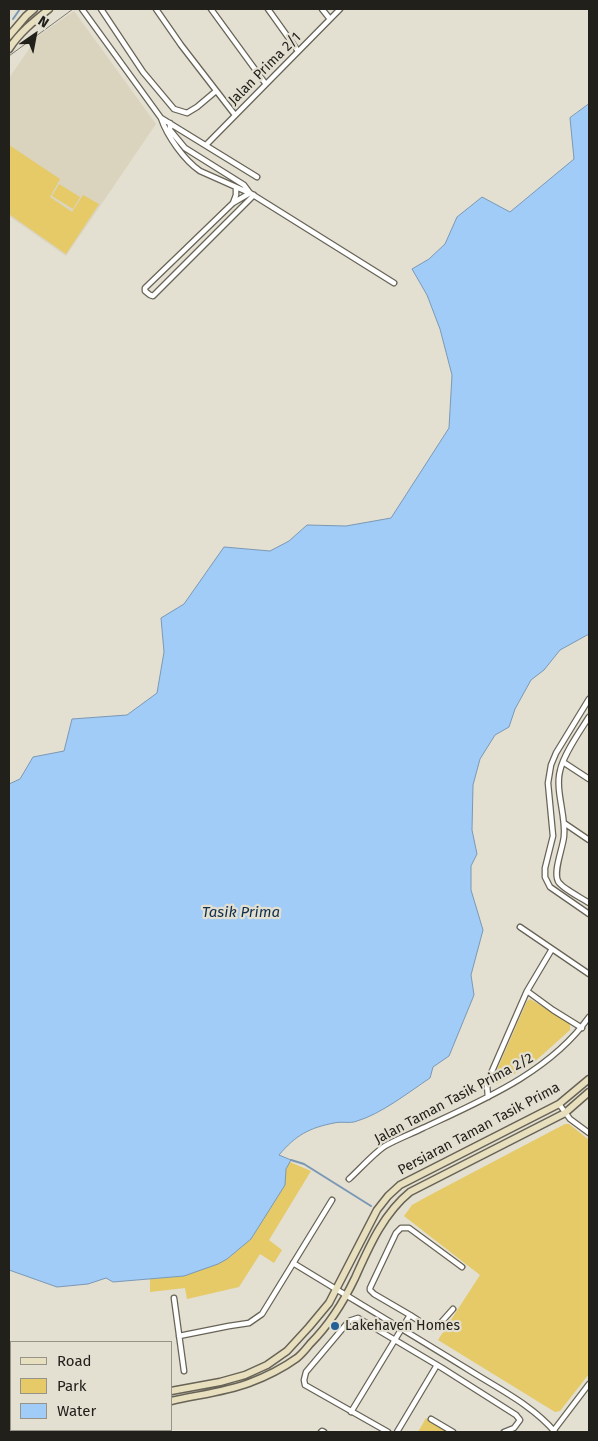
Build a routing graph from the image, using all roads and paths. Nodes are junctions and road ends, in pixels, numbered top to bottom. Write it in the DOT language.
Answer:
graph roads {
  1 [pos="34,9"];
  2 [pos="49,9"];
  3 [pos="82,9"];
  4 [pos="101,9"];
  5 [pos="156,9"];
  6 [pos="211,9"];
  7 [pos="268,9"];
  8 [pos="322,9"];
  9 [pos="340,9"];
  10 [pos="330,19"];
  11 [pos="20,23"];
  12 [pos="9,26"];
  13 [pos="10,39"];
  14 [pos="9,49"];
  15 [pos="298,51"];
  16 [pos="265,83"];
  17 [pos="216,91"];
  18 [pos="235,115"];
  19 [pos="161,118"];
  20 [pos="170,123"];
  21 [pos="206,145"];
  22 [pos="257,177"];
  23 [pos="236,187"];
  24 [pos="252,194"];
  25 [pos="233,203"];
  26 [pos="394,283"];
  27 [pos="589,699"];
  28 [pos="589,717"];
  29 [pos="563,762"];
  30 [pos="589,779"];
  31 [pos="564,823"];
  32 [pos="589,840"];
  33 [pos="589,903"];
  34 [pos="589,914"];
  35 [pos="520,927"];
  36 [pos="552,950"];
  37 [pos="589,974"];
  38 [pos="527,991"];
  39 [pos="589,1017"];
  40 [pos="582,1028"];
  41 [pos="589,1079"];
  42 [pos="589,1092"];
  43 [pos="488,1097"];
  44 [pos="559,1104"];
  45 [pos="565,1113"];
  46 [pos="589,1134"];
  47 [pos="349,1179"];
  48 [pos="332,1200"];
  49 [pos="293,1263"];
  50 [pos="462,1267"];
  51 [pos="336,1289"];
  52 [pos="347,1295"];
  53 [pos="174,1298"];
  54 [pos="453,1309"];
  55 [pos="410,1315"];
  56 [pos="402,1328"];
  57 [pos="179,1336"];
  58 [pos="395,1340"];
  59 [pos="437,1365"];
  60 [pos="184,1372"];
  61 [pos="589,1384"];
  62 [pos="172,1391"];
  63 [pos="172,1401"];
  64 [pos="526,1407"];
  65 [pos="351,1412"];
  66 [pos="516,1415"];
  67 [pos="431,1419"];
  68 [pos="554,1431"];
  69 [pos="388,1432"];
  70 [pos="397,1432"];
  71 [pos="453,1432"];
  72 [pos="504,1432"];
  1 -- 11 [label="main road"];
  2 -- 13 [label="main road"];
  3 -- 19 [label="street"];
  4 -- 17 [label="street"];
  5 -- 17 [label="street"];
  6 -- 16 [label="street"];
  7 -- 15 [label="street"];
  8 -- 10 [label="street"];
  9 -- 10 [label="street, Jalan Prima 2/1"];
  10 -- 15 [label="street, Jalan Prima 2/1"];
  11 -- 12 [label="main road"];
  11 -- 13 [label="main road"];
  13 -- 14 [label="main road"];
  15 -- 16 [label="street, Jalan Prima 2/1"];
  16 -- 18 [label="street, Jalan Prima 2/1"];
  17 -- 18 [label="street"];
  18 -- 21 [label="street, Jalan Prima 2/1"];
  19 -- 20 [label="street"];
  19 -- 23 [label="street"];
  20 -- 21 [label="street"];
  20 -- 24 [label="street"];
  21 -- 22 [label="street"];
  23 -- 24 [label="street"];
  23 -- 25 [label="street"];
  24 -- 25 [label="street"];
  24 -- 25 [label="street"];
  24 -- 26 [label="street"];
  27 -- 34 [label="street"];
  28 -- 29 [label="street"];
  29 -- 30 [label="street"];
  29 -- 31 [label="street"];
  31 -- 32 [label="street"];
  31 -- 33 [label="street"];
  35 -- 36 [label="street"];
  36 -- 37 [label="street"];
  36 -- 38 [label="street"];
  38 -- 40 [label="street"];
  38 -- 43 [label="street"];
  39 -- 40 [label="street, Jalan Taman Tasik Prima 2/2"];
  40 -- 43 [label="street, Jalan Taman Tasik Prima 2/2"];
  41 -- 44 [label="main road, Persiaran Taman Tasik Prima"];
  42 -- 45 [label="main road, Persiaran Taman Tasik Prima"];
  43 -- 47 [label="street, Jalan Taman Tasik Prima 2/2"];
  44 -- 45 [label="street"];
  44 -- 51 [label="main road, Persiaran Taman Tasik Prima"];
  45 -- 46 [label="street"];
  45 -- 52 [label="main road, Persiaran Taman Tasik Prima"];
  48 -- 49 [label="street"];
  49 -- 51 [label="street"];
  49 -- 57 [label="street"];
  50 -- 55 [label="street"];
  51 -- 52 [label="street"];
  51 -- 62 [label="main road, Persiaran Taman Tasik Prima"];
  52 -- 56 [label="street"];
  52 -- 63 [label="main road, Persiaran Taman Tasik Prima"];
  53 -- 57 [label="street"];
  54 -- 55 [label="street"];
  55 -- 56 [label="street"];
  56 -- 58 [label="street"];
  56 -- 64 [label="street"];
  57 -- 60 [label="street"];
  58 -- 59 [label="street"];
  58 -- 65 [label="street"];
  58 -- 65 [label="street"];
  59 -- 66 [label="street"];
  59 -- 70 [label="street"];
  61 -- 68 [label="street"];
  64 -- 66 [label="street"];
  64 -- 68 [label="street"];
  65 -- 69 [label="street"];
  66 -- 72 [label="street"];
  67 -- 71 [label="street"];
}
